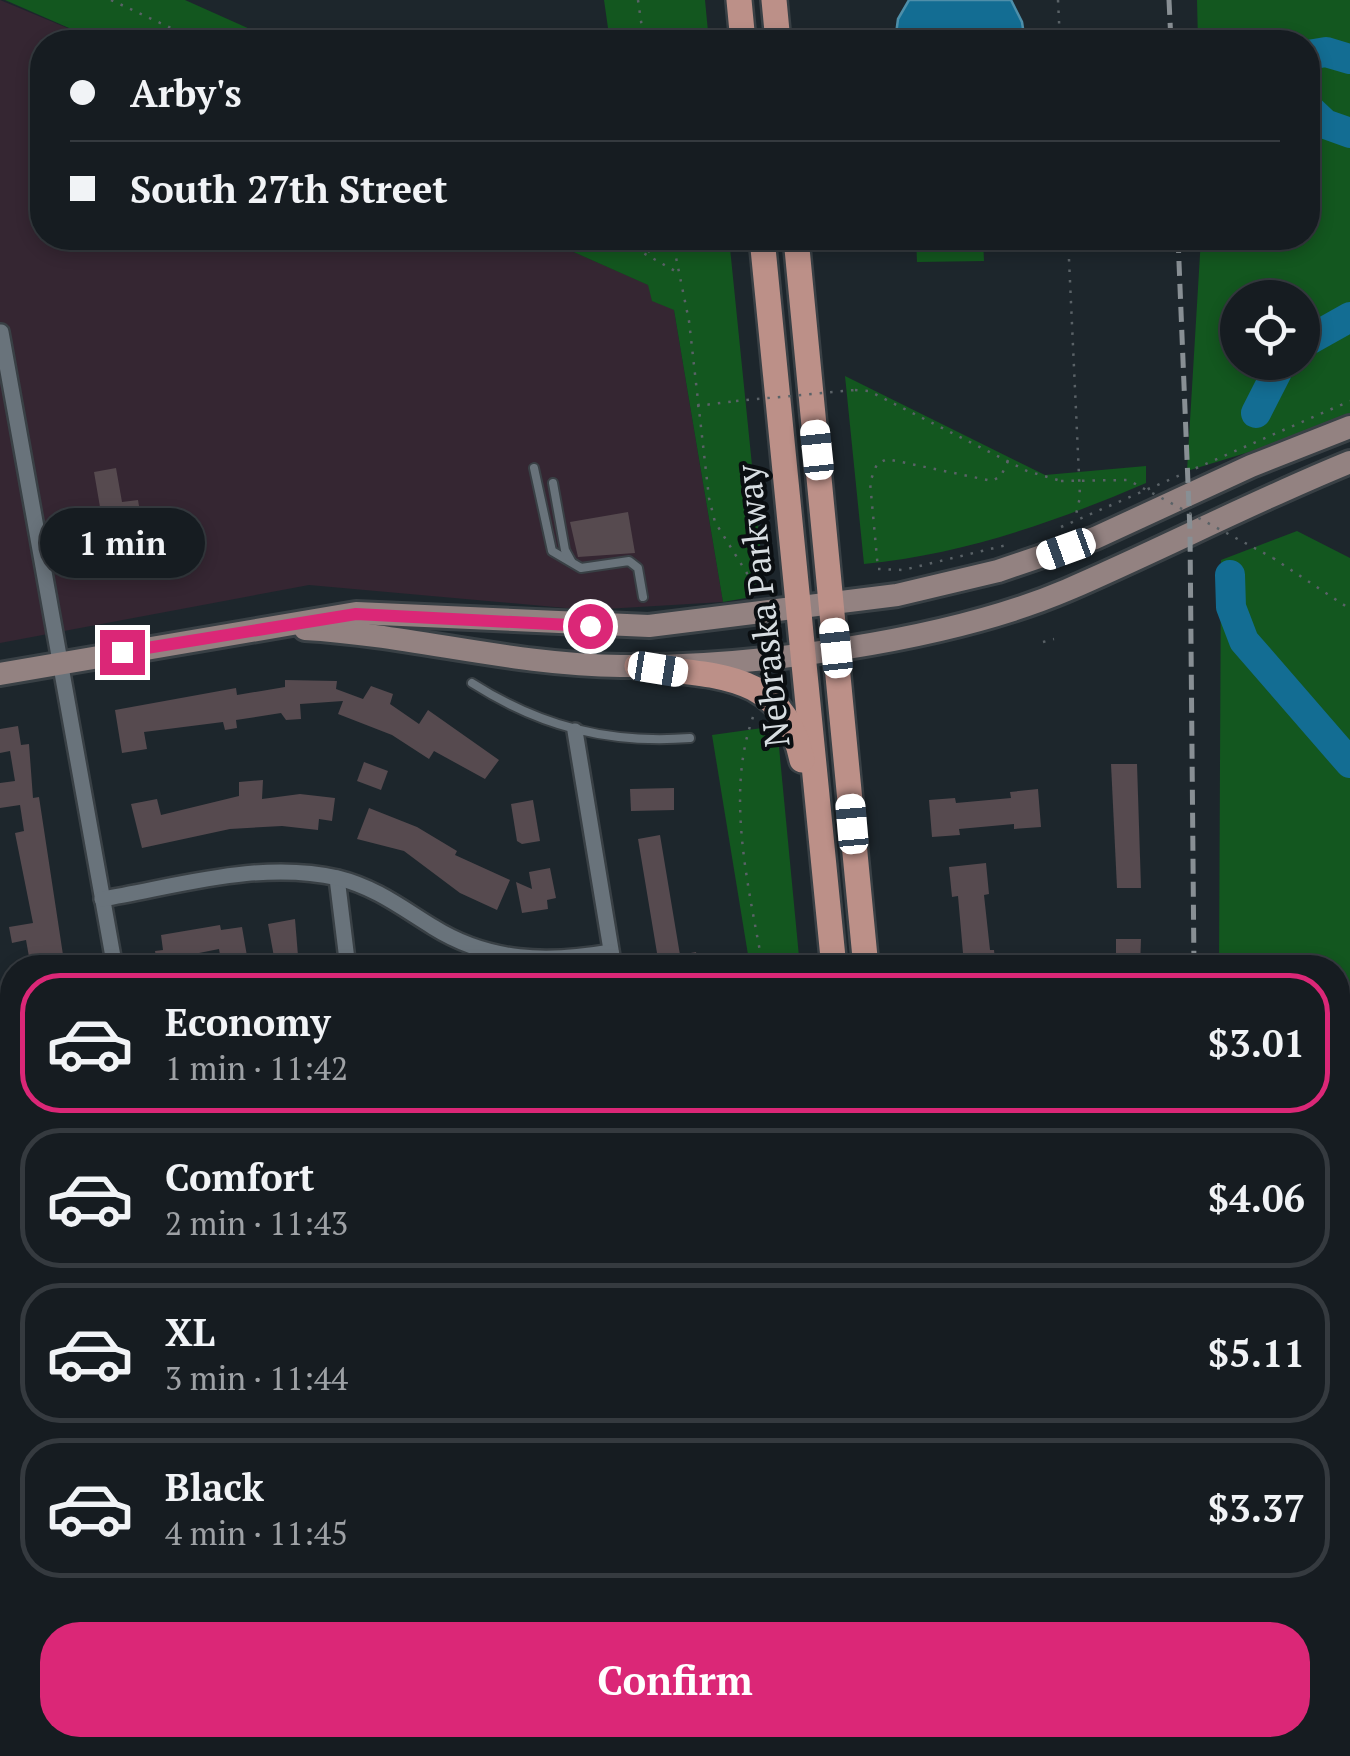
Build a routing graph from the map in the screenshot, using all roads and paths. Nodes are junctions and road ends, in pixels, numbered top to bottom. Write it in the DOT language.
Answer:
graph roads {
  1 [pos="111,0"];
  2 [pos="638,0"];
  3 [pos="739,0"];
  4 [pos="774,0"];
  5 [pos="1058,0"];
  6 [pos="175,30"];
  7 [pos="642,30"];
  8 [pos="742,30"];
  9 [pos="777,30"];
  10 [pos="1059,30"];
  11 [pos="644,250"];
  12 [pos="650,250"];
  13 [pos="674,250"];
  14 [pos="763,250"];
  15 [pos="797,250"];
  16 [pos="1069,250"];
  17 [pos="648,252"];
  18 [pos="677,272"];
  19 [pos="0,332"];
  20 [pos="1350,401"];
  21 [pos="695,406"];
  22 [pos="1350,427"];
  23 [pos="1008,461"];
  24 [pos="1350,462"];
  25 [pos="534,468"];
  26 [pos="553,483"];
  27 [pos="1074,520"];
  28 [pos="1056,529"];
  29 [pos="1015,544"];
  30 [pos="574,566"];
  31 [pos="643,596"];
  32 [pos="761,596"];
  33 [pos="831,604"];
  34 [pos="800,609"];
  35 [pos="1350,609"];
  36 [pos="468,616"];
  37 [pos="266,627"];
  38 [pos="1054,639"];
  39 [pos="1044,642"];
  40 [pos="418,645"];
  41 [pos="836,648"];
  42 [pos="804,652"];
  43 [pos="60,663"];
  44 [pos="638,666"];
  45 [pos="0,674"];
  46 [pos="472,683"];
  47 [pos="754,714"];
  48 [pos="574,730"];
  49 [pos="690,738"];
  50 [pos="337,878"];
  51 [pos="102,899"];
  52 [pos="830,926"];
  53 [pos="112,955"];
  54 [pos="346,955"];
  55 [pos="510,955"];
  56 [pos="612,955"];
  57 [pos="761,955"];
  58 [pos="833,955"];
  59 [pos="865,955"];
  1 -- 6 [label="path"];
  2 -- 7 [label="path"];
  3 -- 8 [label="main road"];
  4 -- 9 [label="main road"];
  5 -- 10 [label="path"];
  11 -- 17 [label="path"];
  12 -- 17 [label="path"];
  13 -- 18 [label="path"];
  14 -- 34 [label="main road, Nebraska Parkway"];
  15 -- 33 [label="main road, Nebraska Parkway"];
  16 -- 27 [label="path"];
  17 -- 18 [label="path"];
  18 -- 21 [label="path"];
  19 -- 43 [label="street"];
  20 -- 27 [label="path"];
  21 -- 23 [label="path, bridge"];
  21 -- 32 [label="path"];
  22 -- 33 [label="main road"];
  23 -- 29 [label="path"];
  23 -- 35 [label="path, bridge"];
  24 -- 41 [label="main road"];
  25 -- 30 [label="lane"];
  26 -- 30 [label="lane"];
  27 -- 28 [label="path"];
  30 -- 31 [label="lane"];
  33 -- 34 [label="main road"];
  33 -- 41 [label="main road, Nebraska Parkway"];
  34 -- 36 [label="main road"];
  34 -- 42 [label="main road, Nebraska Parkway"];
  36 -- 37 [label="main road"];
  36 -- 40 [label="main road"];
  37 -- 40 [label="main road"];
  37 -- 43 [label="main road"];
  38 -- 39 [label="path"];
  40 -- 44 [label="main road"];
  41 -- 42 [label="main road"];
  41 -- 59 [label="main road, Nebraska Parkway"];
  42 -- 44 [label="main road"];
  42 -- 52 [label="main road, Nebraska Parkway"];
  43 -- 45 [label="main road"];
  43 -- 51 [label="street"];
  44 -- 52 [label="main road"];
  46 -- 48 [label="lane"];
  47 -- 57 [label="path"];
  48 -- 49 [label="lane"];
  48 -- 56 [label="street"];
  50 -- 51 [label="street"];
  50 -- 54 [label="street"];
  50 -- 55 [label="street"];
  51 -- 53 [label="street"];
  52 -- 58 [label="main road, Nebraska Parkway"];
}
